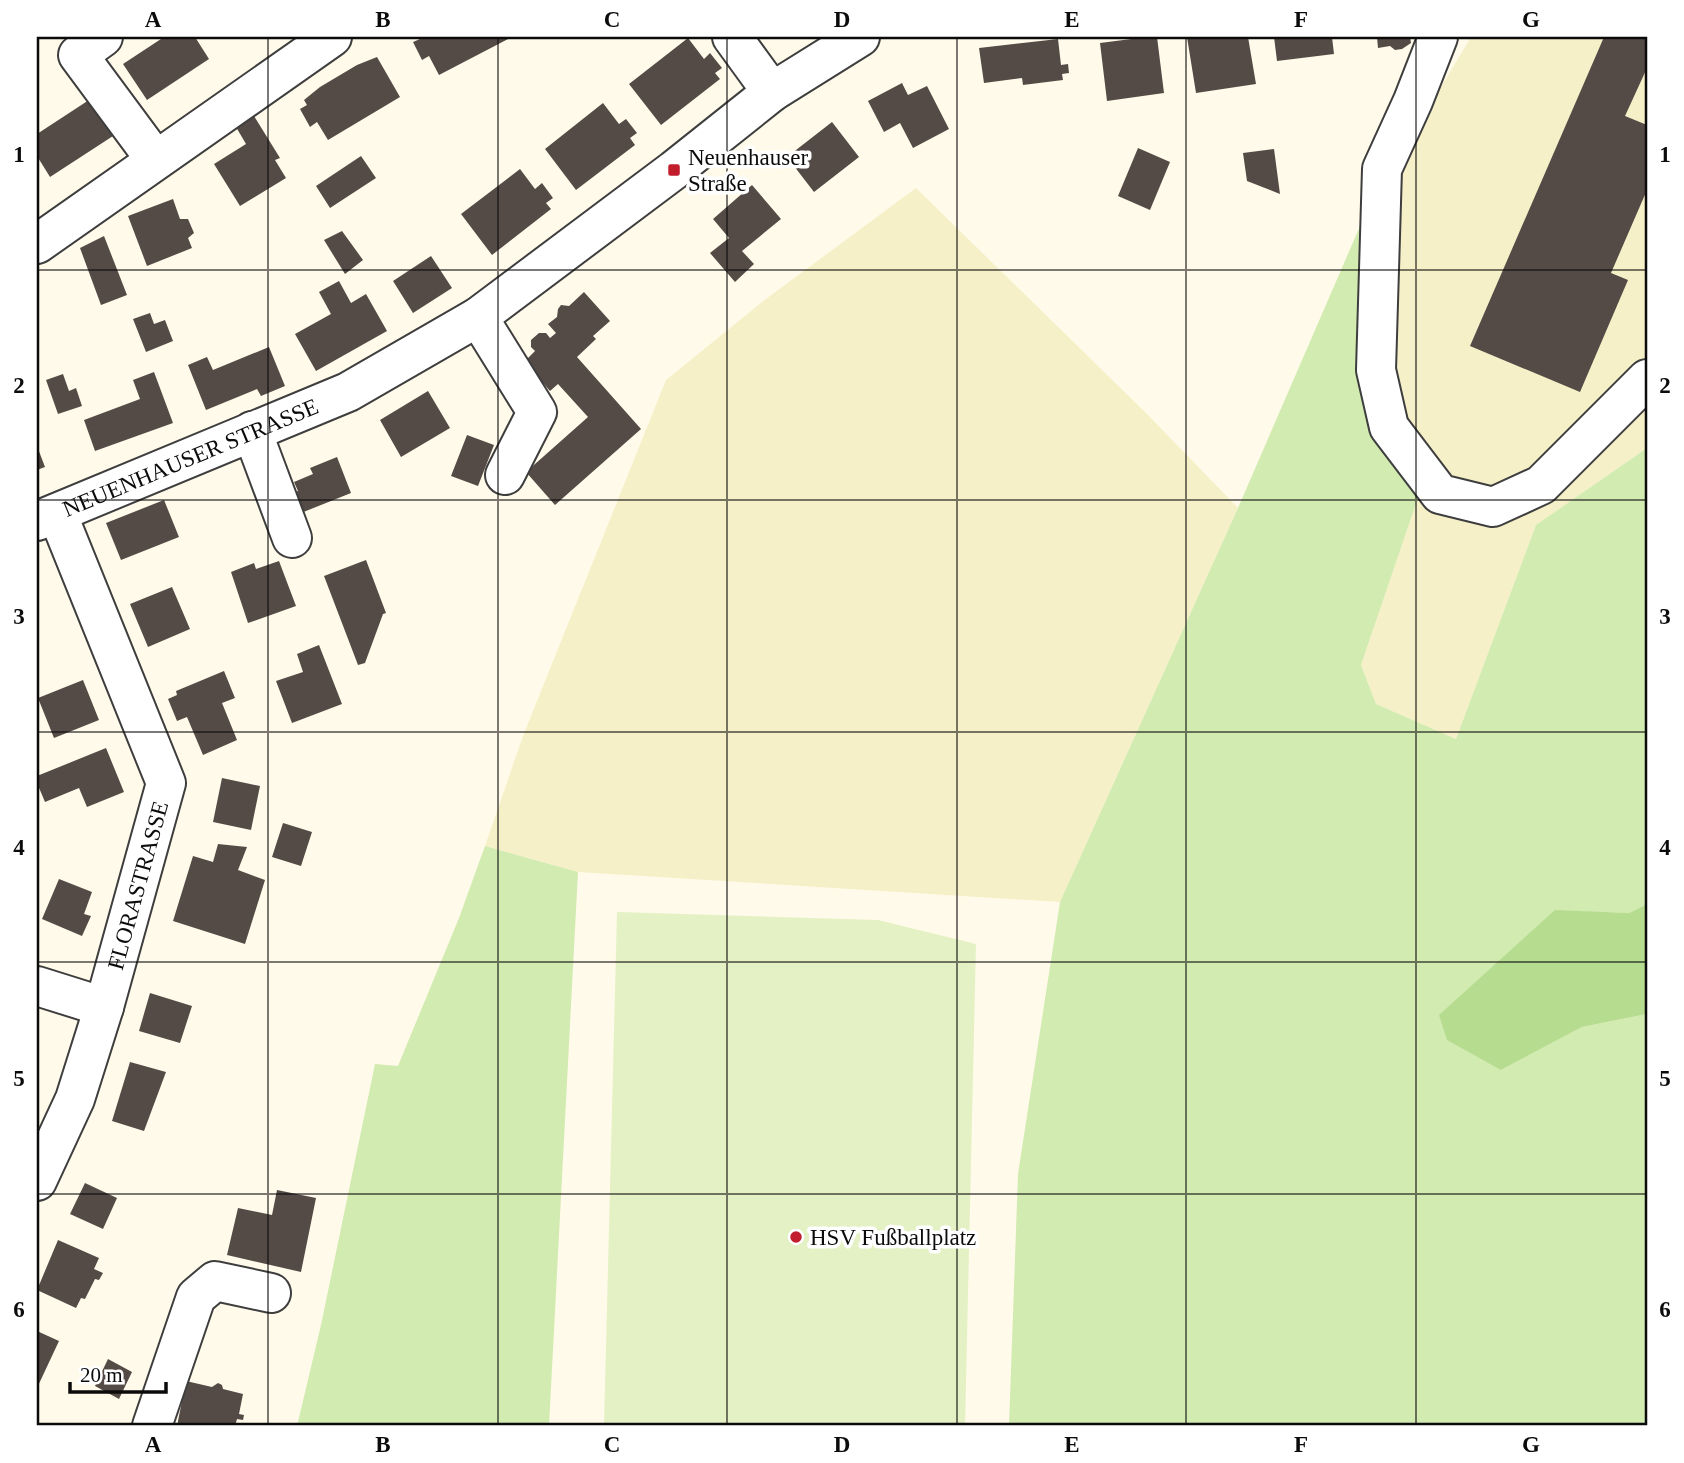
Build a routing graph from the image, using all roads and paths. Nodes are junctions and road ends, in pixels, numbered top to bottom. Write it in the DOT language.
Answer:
graph roads {
  1 [pos="103,37"];
  2 [pos="332,37"];
  3 [pos="732,37"];
  4 [pos="860,37"];
  5 [pos="1438,37"];
  6 [pos="772,92"];
  7 [pos="155,159"];
  8 [pos="37,244"];
  9 [pos="478,317"];
  10 [pos="1647,379"];
  11 [pos="252,431"];
  12 [pos="505,475"];
  13 [pos="47,517"];
  14 [pos="292,538"];
  15 [pos="37,986"];
  16 [pos="104,1007"];
  17 [pos="37,1181"];
  18 [pos="271,1293"];
  19 [pos="152,1426"];
  1 -- 7 [label="street"];
  2 -- 7 [label="street"];
  3 -- 6 [label="street"];
  4 -- 6 [label="street, NEUENHAUSER STRASSE"];
  5 -- 10 [label="street"];
  6 -- 9 [label="street, NEUENHAUSER STRASSE"];
  7 -- 8 [label="street"];
  9 -- 11 [label="street, NEUENHAUSER STRASSE"];
  9 -- 12 [label="street"];
  11 -- 13 [label="street, NEUENHAUSER STRASSE"];
  11 -- 14 [label="street"];
  13 -- 16 [label="street, FLORASTRASSE"];
  15 -- 16 [label="street"];
  16 -- 17 [label="street, FLORASTRASSE"];
  18 -- 19 [label="street"];
}
